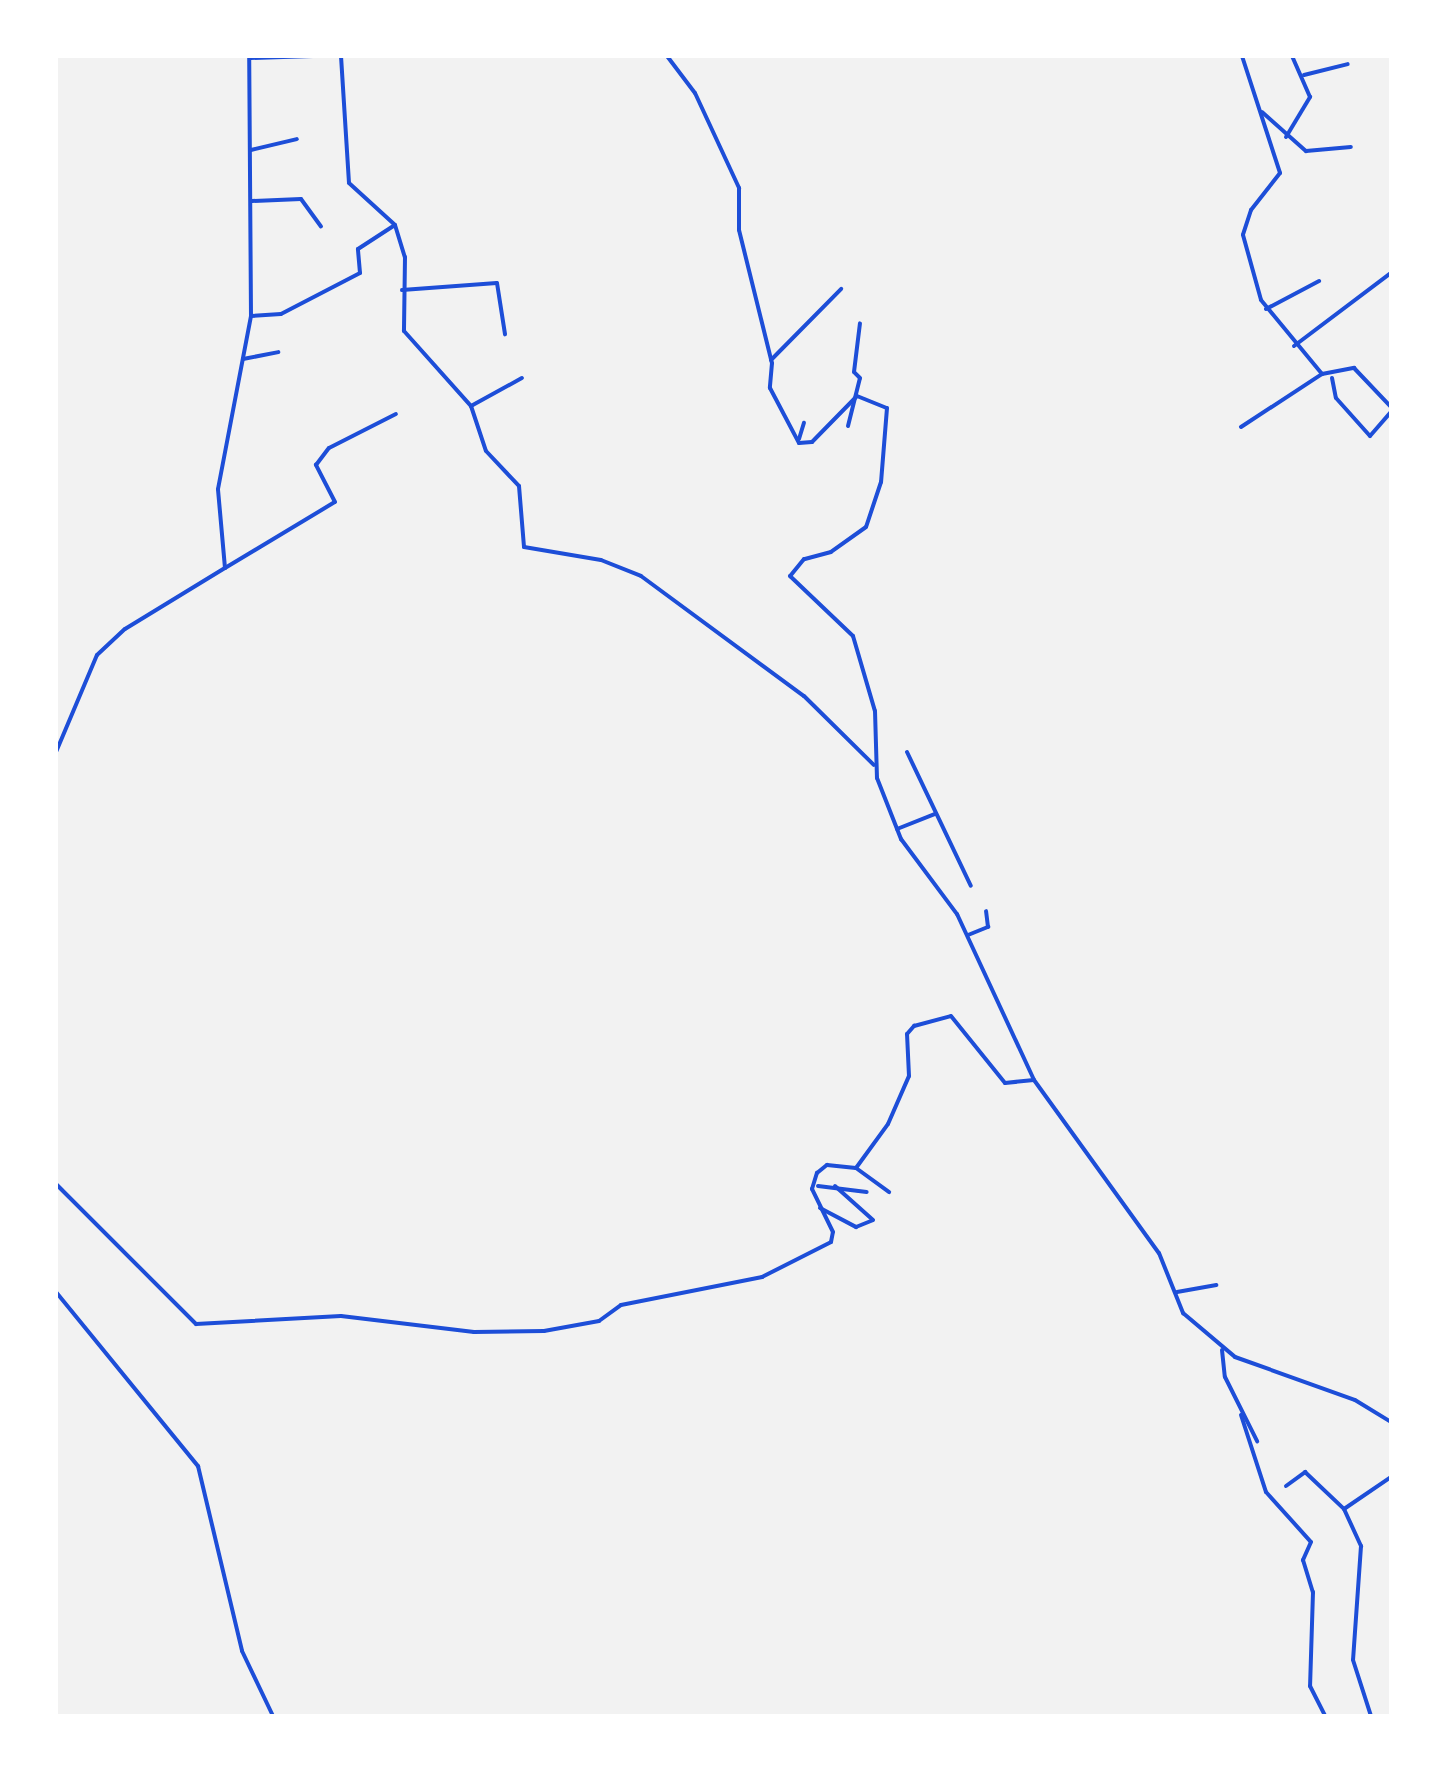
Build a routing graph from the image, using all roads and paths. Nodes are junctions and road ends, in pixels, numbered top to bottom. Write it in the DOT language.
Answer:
graph roads {
  1 [pos="313,56"];
  2 [pos="341,56"];
  3 [pos="667,56"];
  4 [pos="1242,56"];
  5 [pos="1292,56"];
  6 [pos="250,57"];
  7 [pos="272,57"];
  8 [pos="1348,64"];
  9 [pos="1304,75"];
  10 [pos="1261,110"];
  11 [pos="1286,138"];
  12 [pos="297,139"];
  13 [pos="1351,147"];
  14 [pos="251,150"];
  15 [pos="252,201"];
  16 [pos="395,225"];
  17 [pos="321,227"];
  18 [pos="1391,273"];
  19 [pos="1319,281"];
  20 [pos="841,289"];
  21 [pos="402,290"];
  22 [pos="1266,309"];
  23 [pos="251,316"];
  24 [pos="860,323"];
  25 [pos="505,334"];
  26 [pos="1294,346"];
  27 [pos="278,352"];
  28 [pos="243,359"];
  29 [pos="771,360"];
  30 [pos="1322,374"];
  31 [pos="522,378"];
  32 [pos="1332,378"];
  33 [pos="849,403"];
  34 [pos="471,406"];
  35 [pos="1391,410"];
  36 [pos="396,414"];
  37 [pos="804,423"];
  38 [pos="848,426"];
  39 [pos="1241,427"];
  40 [pos="798,441"];
  41 [pos="225,568"];
  42 [pos="56,752"];
  43 [pos="907,752"];
  44 [pos="874,765"];
  45 [pos="935,814"];
  46 [pos="897,829"];
  47 [pos="971,886"];
  48 [pos="986,911"];
  49 [pos="968,935"];
  50 [pos="1034,1080"];
  51 [pos="856,1168"];
  52 [pos="56,1184"];
  53 [pos="818,1186"];
  54 [pos="835,1186"];
  55 [pos="867,1192"];
  56 [pos="889,1192"];
  57 [pos="820,1208"];
  58 [pos="1216,1285"];
  59 [pos="56,1292"];
  60 [pos="1177,1292"];
  61 [pos="1222,1350"];
  62 [pos="1241,1415"];
  63 [pos="1391,1422"];
  64 [pos="1257,1441"];
  65 [pos="1391,1477"];
  66 [pos="1286,1486"];
  67 [pos="1344,1509"];
  68 [pos="273,1716"];
  69 [pos="1325,1716"];
  70 [pos="1371,1716"];
  1 -- 7 [label="street"];
  2 -- 16 [label="street"];
  3 -- 29 [label="street"];
  4 -- 10 [label="street"];
  5 -- 9 [label="street"];
  6 -- 7 [label="street"];
  6 -- 14 [label="street"];
  8 -- 9 [label="street"];
  9 -- 11 [label="street"];
  10 -- 11 [label="street"];
  10 -- 22 [label="street"];
  11 -- 13 [label="street"];
  12 -- 14 [label="street"];
  14 -- 15 [label="street"];
  15 -- 17 [label="street"];
  15 -- 23 [label="street"];
  16 -- 21 [label="street"];
  16 -- 23 [label="street"];
  18 -- 26 [label="street"];
  19 -- 22 [label="street"];
  20 -- 29 [label="street"];
  21 -- 25 [label="street"];
  21 -- 34 [label="street"];
  22 -- 26 [label="street"];
  23 -- 28 [label="street"];
  24 -- 33 [label="street"];
  26 -- 30 [label="street"];
  27 -- 28 [label="street"];
  28 -- 41 [label="street"];
  29 -- 40 [label="street"];
  30 -- 32 [label="street"];
  30 -- 39 [label="street"];
  31 -- 34 [label="street"];
  32 -- 35 [label="street"];
  32 -- 35 [label="street"];
  33 -- 38 [label="street"];
  33 -- 40 [label="street"];
  33 -- 44 [label="street"];
  34 -- 44 [label="street"];
  36 -- 41 [label="street"];
  37 -- 40 [label="street"];
  41 -- 42 [label="street"];
  43 -- 45 [label="street"];
  44 -- 46 [label="street"];
  45 -- 46 [label="street"];
  45 -- 47 [label="street"];
  46 -- 49 [label="street"];
  48 -- 49 [label="street"];
  49 -- 50 [label="street"];
  50 -- 51 [label="street"];
  50 -- 60 [label="street"];
  51 -- 53 [label="street"];
  51 -- 56 [label="street"];
  52 -- 57 [label="street"];
  53 -- 54 [label="street"];
  53 -- 57 [label="street"];
  54 -- 55 [label="street"];
  54 -- 57 [label="street"];
  58 -- 60 [label="street"];
  59 -- 68 [label="street"];
  60 -- 61 [label="street"];
  61 -- 62 [label="street"];
  61 -- 63 [label="street"];
  62 -- 64 [label="street"];
  62 -- 69 [label="street"];
  65 -- 67 [label="street"];
  66 -- 67 [label="street"];
  67 -- 70 [label="street"];
}
